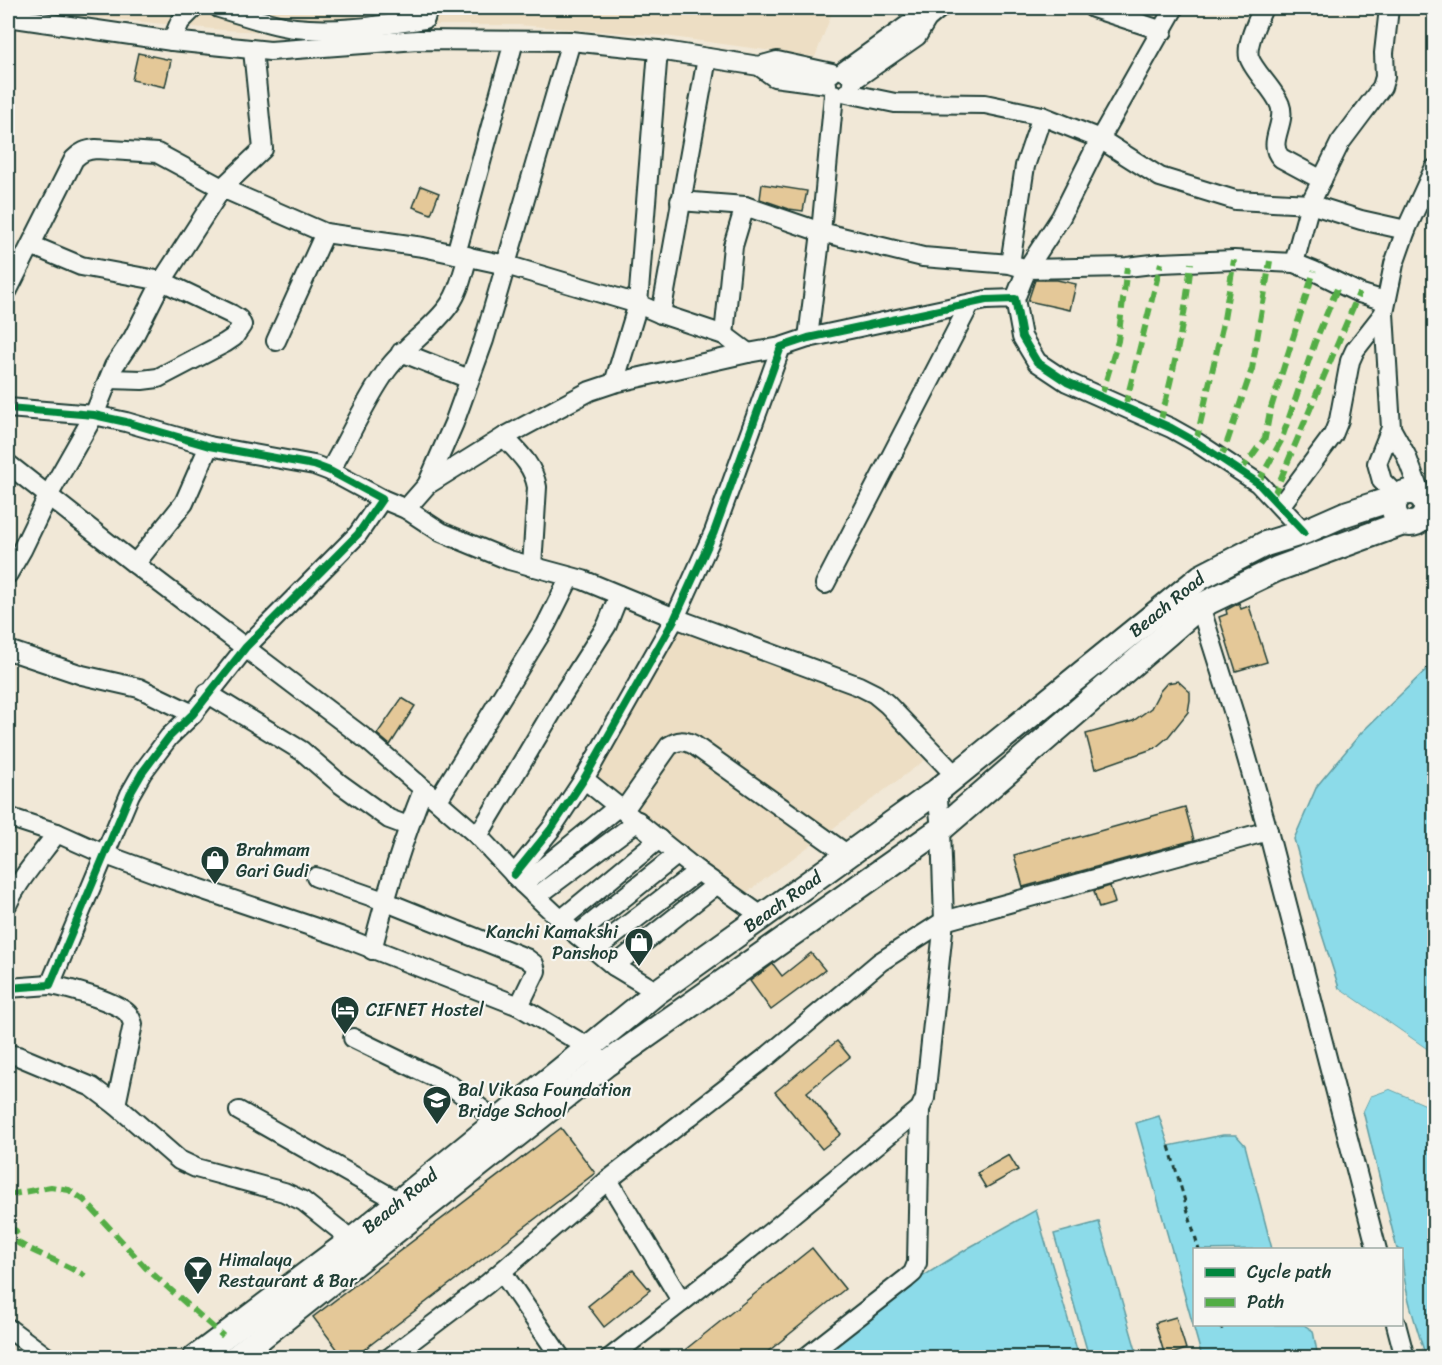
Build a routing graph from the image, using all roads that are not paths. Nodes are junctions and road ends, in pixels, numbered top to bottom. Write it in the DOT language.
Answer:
graph roads {
  1 [pos="194,8"];
  2 [pos="219,8"];
  3 [pos="428,8"];
  4 [pos="1093,8"];
  5 [pos="1173,8"];
  6 [pos="1263,8"];
  7 [pos="1389,8"];
  8 [pos="933,13"];
  9 [pos="8,18"];
  10 [pos="1163,31"];
  11 [pos="172,41"];
  12 [pos="514,41"];
  13 [pos="572,41"];
  14 [pos="253,50"];
  15 [pos="658,50"];
  16 [pos="707,58"];
  17 [pos="839,83"];
  18 [pos="1042,116"];
  19 [pos="1100,140"];
  20 [pos="1434,169"];
  21 [pos="1322,180"];
  22 [pos="222,188"];
  23 [pos="680,201"];
  24 [pos="1310,204"];
  25 [pos="745,206"];
  26 [pos="1406,230"];
  27 [pos="821,232"];
  28 [pos="325,233"];
  29 [pos="31,245"];
  30 [pos="462,255"];
  31 [pos="1293,263"];
  32 [pos="506,265"];
  33 [pos="1019,267"];
  34 [pos="162,281"];
  35 [pos="8,290"];
  36 [pos="1015,299"];
  37 [pos="638,304"];
  38 [pos="970,304"];
  39 [pos="1384,307"];
  40 [pos="661,314"];
  41 [pos="724,335"];
  42 [pos="808,338"];
  43 [pos="276,341"];
  44 [pos="781,347"];
  45 [pos="400,352"];
  46 [pos="748,352"];
  47 [pos="109,378"];
  48 [pos="469,379"];
  49 [pos="614,383"];
  50 [pos="8,408"];
  51 [pos="94,415"];
  52 [pos="1391,428"];
  53 [pos="504,437"];
  54 [pos="209,446"];
  55 [pos="8,464"];
  56 [pos="330,471"];
  57 [pos="427,485"];
  58 [pos="1418,495"];
  59 [pos="48,496"];
  60 [pos="382,500"];
  61 [pos="1281,506"];
  62 [pos="406,509"];
  63 [pos="1419,521"];
  64 [pos="1304,532"];
  65 [pos="135,564"];
  66 [pos="532,567"];
  67 [pos="8,574"];
  68 [pos="570,577"];
  69 [pos="825,584"];
  70 [pos="619,595"];
  71 [pos="1200,606"];
  72 [pos="675,618"];
  73 [pos="246,647"];
  74 [pos="8,650"];
  75 [pos="207,693"];
  76 [pos="193,714"];
  77 [pos="955,775"];
  78 [pos="584,779"];
  79 [pos="937,791"];
  80 [pos="431,795"];
  81 [pos="627,812"];
  82 [pos="8,818"];
  83 [pos="408,826"];
  84 [pos="941,829"];
  85 [pos="1268,831"];
  86 [pos="57,833"];
  87 [pos="478,836"];
  88 [pos="659,839"];
  89 [pos="678,854"];
  90 [pos="106,855"];
  91 [pos="848,855"];
  92 [pos="698,871"];
  93 [pos="316,877"];
  94 [pos="518,879"];
  95 [pos="716,885"];
  96 [pos="537,896"];
  97 [pos="384,901"];
  98 [pos="8,903"];
  99 [pos="763,917"];
  100 [pos="562,919"];
  101 [pos="944,921"];
  102 [pos="577,935"];
  103 [pos="372,950"];
  104 [pos="595,950"];
  105 [pos="614,966"];
  106 [pos="50,985"];
  107 [pos="8,988"];
  108 [pos="657,992"];
  109 [pos="519,1006"];
  110 [pos="352,1038"];
  111 [pos="588,1047"];
  112 [pos="8,1054"];
  113 [pos="605,1065"];
  114 [pos="116,1105"];
  115 [pos="920,1109"];
  116 [pos="239,1111"];
  117 [pos="497,1121"];
  118 [pos="608,1180"];
  119 [pos="398,1201"];
  120 [pos="352,1240"];
  121 [pos="1376,1248"];
  122 [pos="502,1272"];
  123 [pos="682,1302"];
  124 [pos="1397,1326"];
  125 [pos="8,1328"];
  126 [pos="26,1352"];
  127 [pos="623,1354"];
  128 [pos="48,1358"];
  129 [pos="195,1358"];
  130 [pos="236,1358"];
  131 [pos="389,1358"];
  132 [pos="561,1358"];
  133 [pos="805,1358"];
  134 [pos="1405,1358"];
  1 -- 11 [label="street"];
  2 -- 3 [label="street"];
  4 -- 10 [label="street"];
  5 -- 10 [label="street"];
  6 -- 21 [label="street"];
  7 -- 21 [label="street"];
  8 -- 17 [label="street"];
  9 -- 11 [label="street"];
  10 -- 19 [label="street"];
  11 -- 14 [label="street"];
  12 -- 13 [label="street"];
  12 -- 14 [label="street"];
  12 -- 30 [label="street"];
  13 -- 15 [label="street"];
  13 -- 32 [label="street"];
  14 -- 22 [label="street"];
  15 -- 16 [label="street"];
  15 -- 37 [label="street"];
  16 -- 17 [label="street"];
  16 -- 23 [label="street"];
  17 -- 18 [label="street"];
  17 -- 27 [label="street"];
  18 -- 19 [label="street"];
  18 -- 33 [label="street"];
  19 -- 24 [label="street"];
  19 -- 33 [label="street"];
  20 -- 26 [label="street"];
  21 -- 24 [label="street"];
  22 -- 28 [label="street"];
  22 -- 29 [label="street"];
  22 -- 34 [label="street"];
  23 -- 25 [label="street"];
  23 -- 40 [label="street"];
  24 -- 26 [label="street"];
  24 -- 31 [label="street"];
  25 -- 27 [label="street"];
  25 -- 41 [label="street"];
  26 -- 39 [label="street"];
  27 -- 33 [label="street"];
  27 -- 42 [label="street"];
  28 -- 30 [label="street"];
  28 -- 43 [label="street"];
  29 -- 34 [label="street"];
  29 -- 35 [label="street"];
  30 -- 32 [label="street"];
  30 -- 45 [label="street"];
  31 -- 33 [label="street"];
  31 -- 39 [label="street"];
  32 -- 37 [label="street"];
  32 -- 48 [label="street"];
  33 -- 36 [label="street"];
  34 -- 47 [label="street"];
  34 -- 47 [label="street"];
  36 -- 38 [label="street"];
  36 -- 61 [label="street"];
  37 -- 40 [label="street"];
  37 -- 49 [label="street"];
  38 -- 42 [label="street"];
  38 -- 69 [label="street"];
  39 -- 52 [label="street"];
  39 -- 61 [label="street"];
  40 -- 41 [label="street"];
  41 -- 46 [label="street"];
  42 -- 44 [label="street"];
  44 -- 46 [label="street"];
  44 -- 72 [label="street"];
  45 -- 48 [label="street"];
  45 -- 56 [label="street"];
  46 -- 49 [label="street"];
  47 -- 51 [label="street"];
  48 -- 57 [label="street"];
  49 -- 53 [label="street"];
  50 -- 51 [label="street"];
  51 -- 54 [label="street"];
  51 -- 59 [label="street"];
  52 -- 58 [label="street"];
  52 -- 58 [label="street"];
  53 -- 57 [label="street"];
  53 -- 66 [label="street"];
  54 -- 56 [label="street"];
  54 -- 65 [label="street"];
  55 -- 59 [label="street"];
  56 -- 60 [label="street"];
  57 -- 62 [label="street"];
  58 -- 63 [label="main road"];
  58 -- 64 [label="main road, Beach Road"];
  59 -- 65 [label="street"];
  59 -- 67 [label="street"];
  60 -- 62 [label="street"];
  60 -- 73 [label="street"];
  61 -- 64 [label="street"];
  62 -- 66 [label="street"];
  63 -- 71 [label="main road, Beach Road"];
  64 -- 77 [label="main road, Beach Road"];
  65 -- 73 [label="street"];
  66 -- 68 [label="street"];
  68 -- 70 [label="street"];
  68 -- 80 [label="street"];
  70 -- 72 [label="street"];
  70 -- 87 [label="street"];
  71 -- 84 [label="main road, Beach Road"];
  71 -- 85 [label="street"];
  72 -- 77 [label="street"];
  72 -- 78 [label="street"];
  73 -- 75 [label="street"];
  73 -- 80 [label="street"];
  74 -- 76 [label="street"];
  75 -- 76 [label="street"];
  75 -- 83 [label="street"];
  76 -- 90 [label="street"];
  77 -- 79 [label="main road, Beach Road"];
  78 -- 81 [label="street"];
  78 -- 94 [label="street"];
  79 -- 84 [label="street"];
  79 -- 91 [label="main road, Beach Road"];
  80 -- 83 [label="street"];
  80 -- 87 [label="street"];
  81 -- 88 [label="street"];
  81 -- 91 [label="street"];
  81 -- 94 [label="street"];
  81 -- 96 [label="street"];
  82 -- 86 [label="street"];
  83 -- 97 [label="street"];
  84 -- 101 [label="street"];
  84 -- 113 [label="main road, Beach Road"];
  85 -- 101 [label="street"];
  85 -- 121 [label="street"];
  86 -- 90 [label="street"];
  86 -- 98 [label="street"];
  87 -- 94 [label="street"];
  88 -- 89 [label="street"];
  88 -- 100 [label="street"];
  89 -- 92 [label="street"];
  89 -- 102 [label="street"];
  90 -- 103 [label="street"];
  90 -- 106 [label="street"];
  91 -- 99 [label="main road, Beach Road"];
  92 -- 95 [label="street"];
  92 -- 104 [label="street"];
  93 -- 97 [label="street"];
  94 -- 96 [label="street"];
  95 -- 99 [label="street"];
  95 -- 105 [label="street"];
  96 -- 100 [label="street"];
  97 -- 103 [label="street"];
  97 -- 109 [label="street"];
  99 -- 108 [label="main road, Beach Road"];
  100 -- 102 [label="street"];
  101 -- 115 [label="street"];
  101 -- 118 [label="street"];
  102 -- 104 [label="street"];
  103 -- 109 [label="street"];
  104 -- 105 [label="street"];
  105 -- 108 [label="street"];
  106 -- 107 [label="street"];
  106 -- 114 [label="street"];
  108 -- 111 [label="main road, Beach Road"];
  109 -- 111 [label="street"];
  110 -- 117 [label="street"];
  111 -- 113 [label="street"];
  111 -- 117 [label="main road, Beach Road"];
  112 -- 114 [label="street"];
  113 -- 130 [label="main road, Beach Road"];
  114 -- 120 [label="street"];
  115 -- 123 [label="street"];
  115 -- 133 [label="street"];
  116 -- 119 [label="street"];
  117 -- 119 [label="main road, Beach Road"];
  118 -- 122 [label="street"];
  118 -- 123 [label="street"];
  119 -- 120 [label="main road, Beach Road"];
  120 -- 129 [label="main road, Beach Road"];
  122 -- 131 [label="street"];
  122 -- 132 [label="street"];
  123 -- 127 [label="street"];
  124 -- 134 [label="street"];
  125 -- 126 [label="street"];
  126 -- 128 [label="street"];
}
